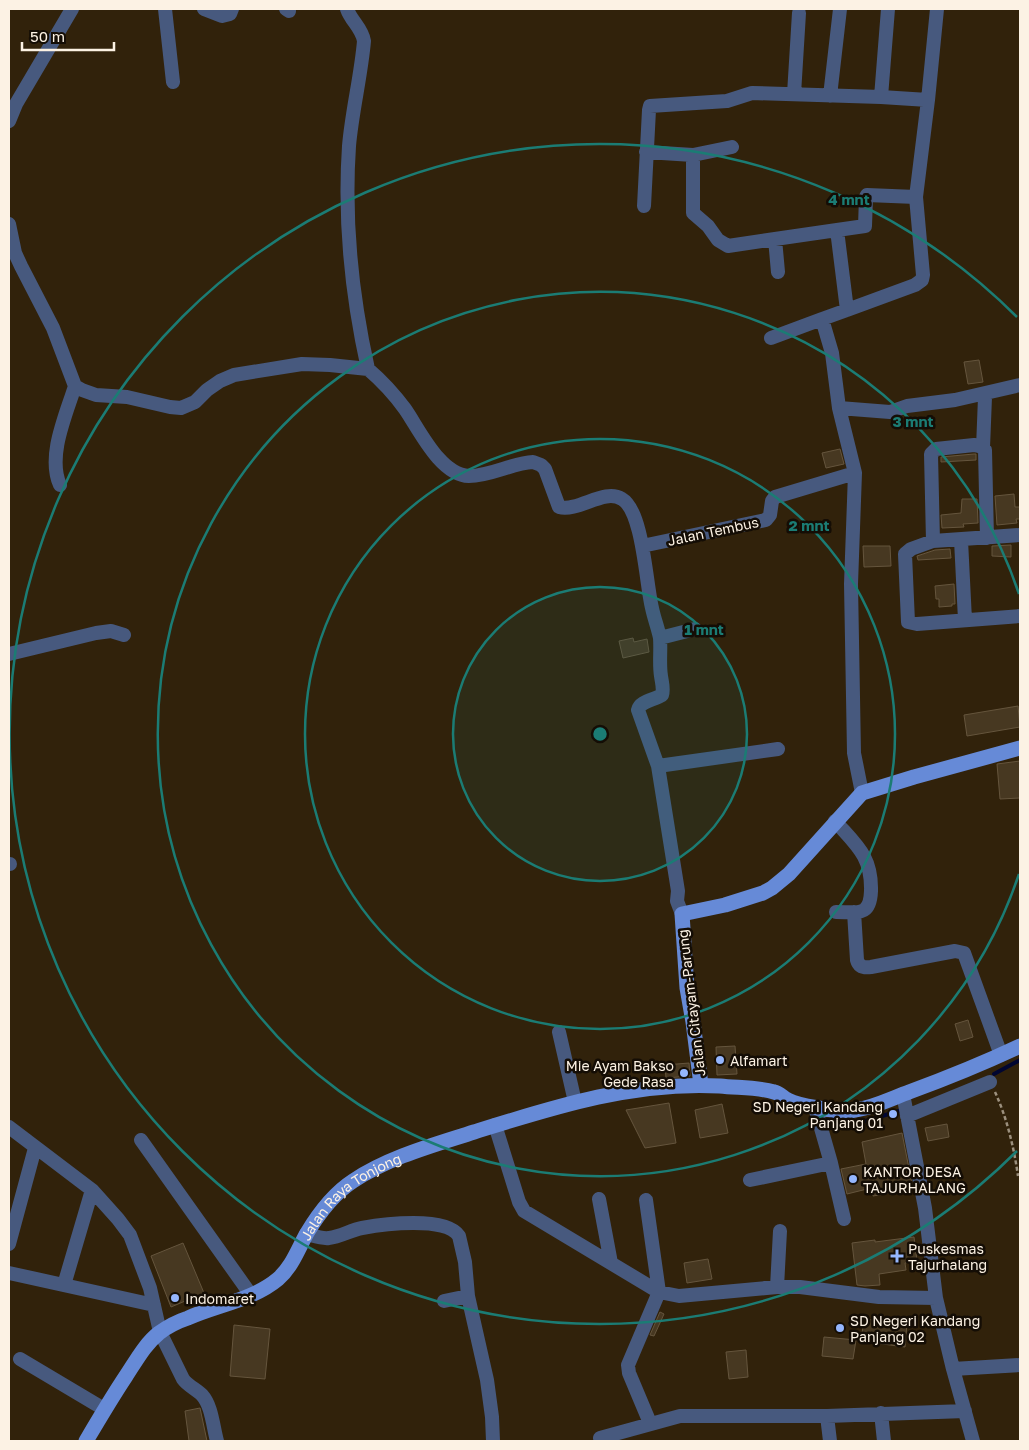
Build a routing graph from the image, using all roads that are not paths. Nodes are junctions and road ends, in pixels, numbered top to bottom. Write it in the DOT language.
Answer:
graph roads {
  1 [pos="72,9"];
  2 [pos="165,9"];
  3 [pos="204,9"];
  4 [pos="232,9"];
  5 [pos="347,9"];
  6 [pos="840,9"];
  7 [pos="888,9"];
  8 [pos="936,9"];
  9 [pos="799,13"];
  10 [pos="173,82"];
  11 [pos="794,94"];
  12 [pos="830,96"];
  13 [pos="881,97"];
  14 [pos="928,100"];
  15 [pos="9,121"];
  16 [pos="732,147"];
  17 [pos="646,152"];
  18 [pos="693,154"];
  19 [pos="916,197"];
  20 [pos="644,206"];
  21 [pos="9,224"];
  22 [pos="837,230"];
  23 [pos="775,239"];
  24 [pos="778,272"];
  25 [pos="847,310"];
  26 [pos="822,319"];
  27 [pos="771,338"];
  28 [pos="368,369"];
  29 [pos="1020,385"];
  30 [pos="75,386"];
  31 [pos="985,397"];
  32 [pos="839,408"];
  33 [pos="983,448"];
  34 [pos="855,474"];
  35 [pos="60,485"];
  36 [pos="1020,536"];
  37 [pos="987,538"];
  38 [pos="961,540"];
  39 [pos="934,541"];
  40 [pos="642,546"];
  41 [pos="1020,616"];
  42 [pos="966,620"];
  43 [pos="695,629"];
  44 [pos="124,635"];
  45 [pos="660,638"];
  46 [pos="9,654"];
  47 [pos="1020,748"];
  48 [pos="778,749"];
  49 [pos="658,766"];
  50 [pos="862,793"];
  51 [pos="835,821"];
  52 [pos="836,912"];
  53 [pos="854,912"];
  54 [pos="682,914"];
  55 [pos="559,1032"];
  56 [pos="1020,1046"];
  57 [pos="1001,1055"];
  58 [pos="990,1082"];
  59 [pos="701,1085"];
  60 [pos="575,1102"];
  61 [pos="815,1107"];
  62 [pos="905,1107"];
  63 [pos="495,1125"];
  64 [pos="9,1126"];
  65 [pos="141,1140"];
  66 [pos="35,1148"];
  67 [pos="831,1163"];
  68 [pos="750,1180"];
  69 [pos="92,1190"];
  70 [pos="599,1199"];
  71 [pos="646,1200"];
  72 [pos="844,1219"];
  73 [pos="780,1231"];
  74 [pos="306,1234"];
  75 [pos="9,1244"];
  76 [pos="611,1263"];
  77 [pos="9,1273"];
  78 [pos="64,1285"];
  79 [pos="777,1287"];
  80 [pos="659,1292"];
  81 [pos="252,1295"];
  82 [pos="468,1296"];
  83 [pos="936,1298"];
  84 [pos="444,1301"];
  85 [pos="154,1305"];
  86 [pos="160,1332"];
  87 [pos="20,1359"];
  88 [pos="1020,1365"];
  89 [pos="952,1369"];
  90 [pos="104,1409"];
  91 [pos="965,1411"];
  92 [pos="881,1413"];
  93 [pos="827,1416"];
  94 [pos="650,1423"];
  95 [pos="600,1438"];
  96 [pos="86,1441"];
  97 [pos="217,1441"];
  98 [pos="493,1441"];
  99 [pos="830,1441"];
  100 [pos="884,1441"];
  101 [pos="973,1441"];
  1 -- 15 [label="street"];
  2 -- 10 [label="street"];
  3 -- 4 [label="street"];
  5 -- 28 [label="street"];
  6 -- 12 [label="street"];
  7 -- 13 [label="street"];
  8 -- 14 [label="street"];
  9 -- 11 [label="street"];
  11 -- 12 [label="street"];
  11 -- 17 [label="street"];
  12 -- 13 [label="street"];
  13 -- 14 [label="street"];
  14 -- 19 [label="street"];
  16 -- 18 [label="street"];
  17 -- 18 [label="street"];
  17 -- 20 [label="street"];
  18 -- 23 [label="street"];
  19 -- 22 [label="street"];
  19 -- 25 [label="street"];
  21 -- 30 [label="street"];
  22 -- 23 [label="street"];
  22 -- 25 [label="street"];
  23 -- 24 [label="street"];
  25 -- 26 [label="street"];
  26 -- 27 [label="street"];
  26 -- 32 [label="street"];
  28 -- 30 [label="street"];
  28 -- 40 [label="street"];
  29 -- 32 [label="street"];
  30 -- 35 [label="street"];
  31 -- 33 [label="street"];
  32 -- 34 [label="street"];
  33 -- 37 [label="street"];
  33 -- 39 [label="street"];
  34 -- 40 [label="street, Jalan Tembus"];
  34 -- 50 [label="street"];
  36 -- 37 [label="street"];
  37 -- 38 [label="street"];
  38 -- 39 [label="street"];
  38 -- 42 [label="street"];
  39 -- 42 [label="street"];
  40 -- 45 [label="street"];
  41 -- 42 [label="street"];
  43 -- 45 [label="street"];
  44 -- 46 [label="street"];
  45 -- 49 [label="street"];
  47 -- 50 [label="main road, Jalan Citayam-Parung"];
  48 -- 49 [label="street"];
  49 -- 54 [label="street"];
  50 -- 51 [label="main road, Jalan Citayam-Parung"];
  51 -- 53 [label="street"];
  51 -- 54 [label="main road, Jalan Citayam-Parung"];
  52 -- 53 [label="street"];
  53 -- 57 [label="street"];
  54 -- 59 [label="main road, Jalan Citayam-Parung"];
  55 -- 60 [label="street"];
  56 -- 57 [label="main road, Jalan Citayam-Parung"];
  57 -- 62 [label="main road, Jalan Citayam-Parung"];
  58 -- 62 [label="street"];
  59 -- 60 [label="main road, Jalan Raya Tonjong"];
  59 -- 61 [label="main road, Jalan Citayam-Parung"];
  60 -- 63 [label="main road, Jalan Raya Tonjong"];
  61 -- 62 [label="main road, Jalan Citayam-Parung"];
  61 -- 67 [label="street"];
  62 -- 83 [label="street"];
  63 -- 74 [label="main road, Jalan Raya Tonjong"];
  63 -- 76 [label="street"];
  64 -- 66 [label="street"];
  65 -- 81 [label="street"];
  66 -- 69 [label="street"];
  66 -- 75 [label="street"];
  67 -- 68 [label="street"];
  67 -- 72 [label="street"];
  69 -- 78 [label="street"];
  69 -- 85 [label="street"];
  70 -- 76 [label="street"];
  71 -- 80 [label="street"];
  73 -- 79 [label="street"];
  74 -- 81 [label="main road, Jalan Raya Tonjong"];
  74 -- 82 [label="street"];
  76 -- 80 [label="street"];
  77 -- 78 [label="street"];
  78 -- 85 [label="street"];
  79 -- 80 [label="street"];
  79 -- 83 [label="street"];
  80 -- 94 [label="street"];
  81 -- 86 [label="main road, Jalan Raya Tonjong"];
  82 -- 84 [label="street"];
  82 -- 98 [label="street"];
  83 -- 89 [label="street"];
  85 -- 86 [label="street"];
  86 -- 90 [label="main road, Jalan Raya Tonjong"];
  86 -- 97 [label="street"];
  87 -- 90 [label="street"];
  88 -- 89 [label="street"];
  89 -- 91 [label="street"];
  90 -- 96 [label="main road, Jalan Raya Tonjong"];
  91 -- 92 [label="street"];
  91 -- 101 [label="street"];
  92 -- 93 [label="street"];
  92 -- 100 [label="street"];
  93 -- 94 [label="street"];
  93 -- 99 [label="street"];
  94 -- 95 [label="street"];
}
